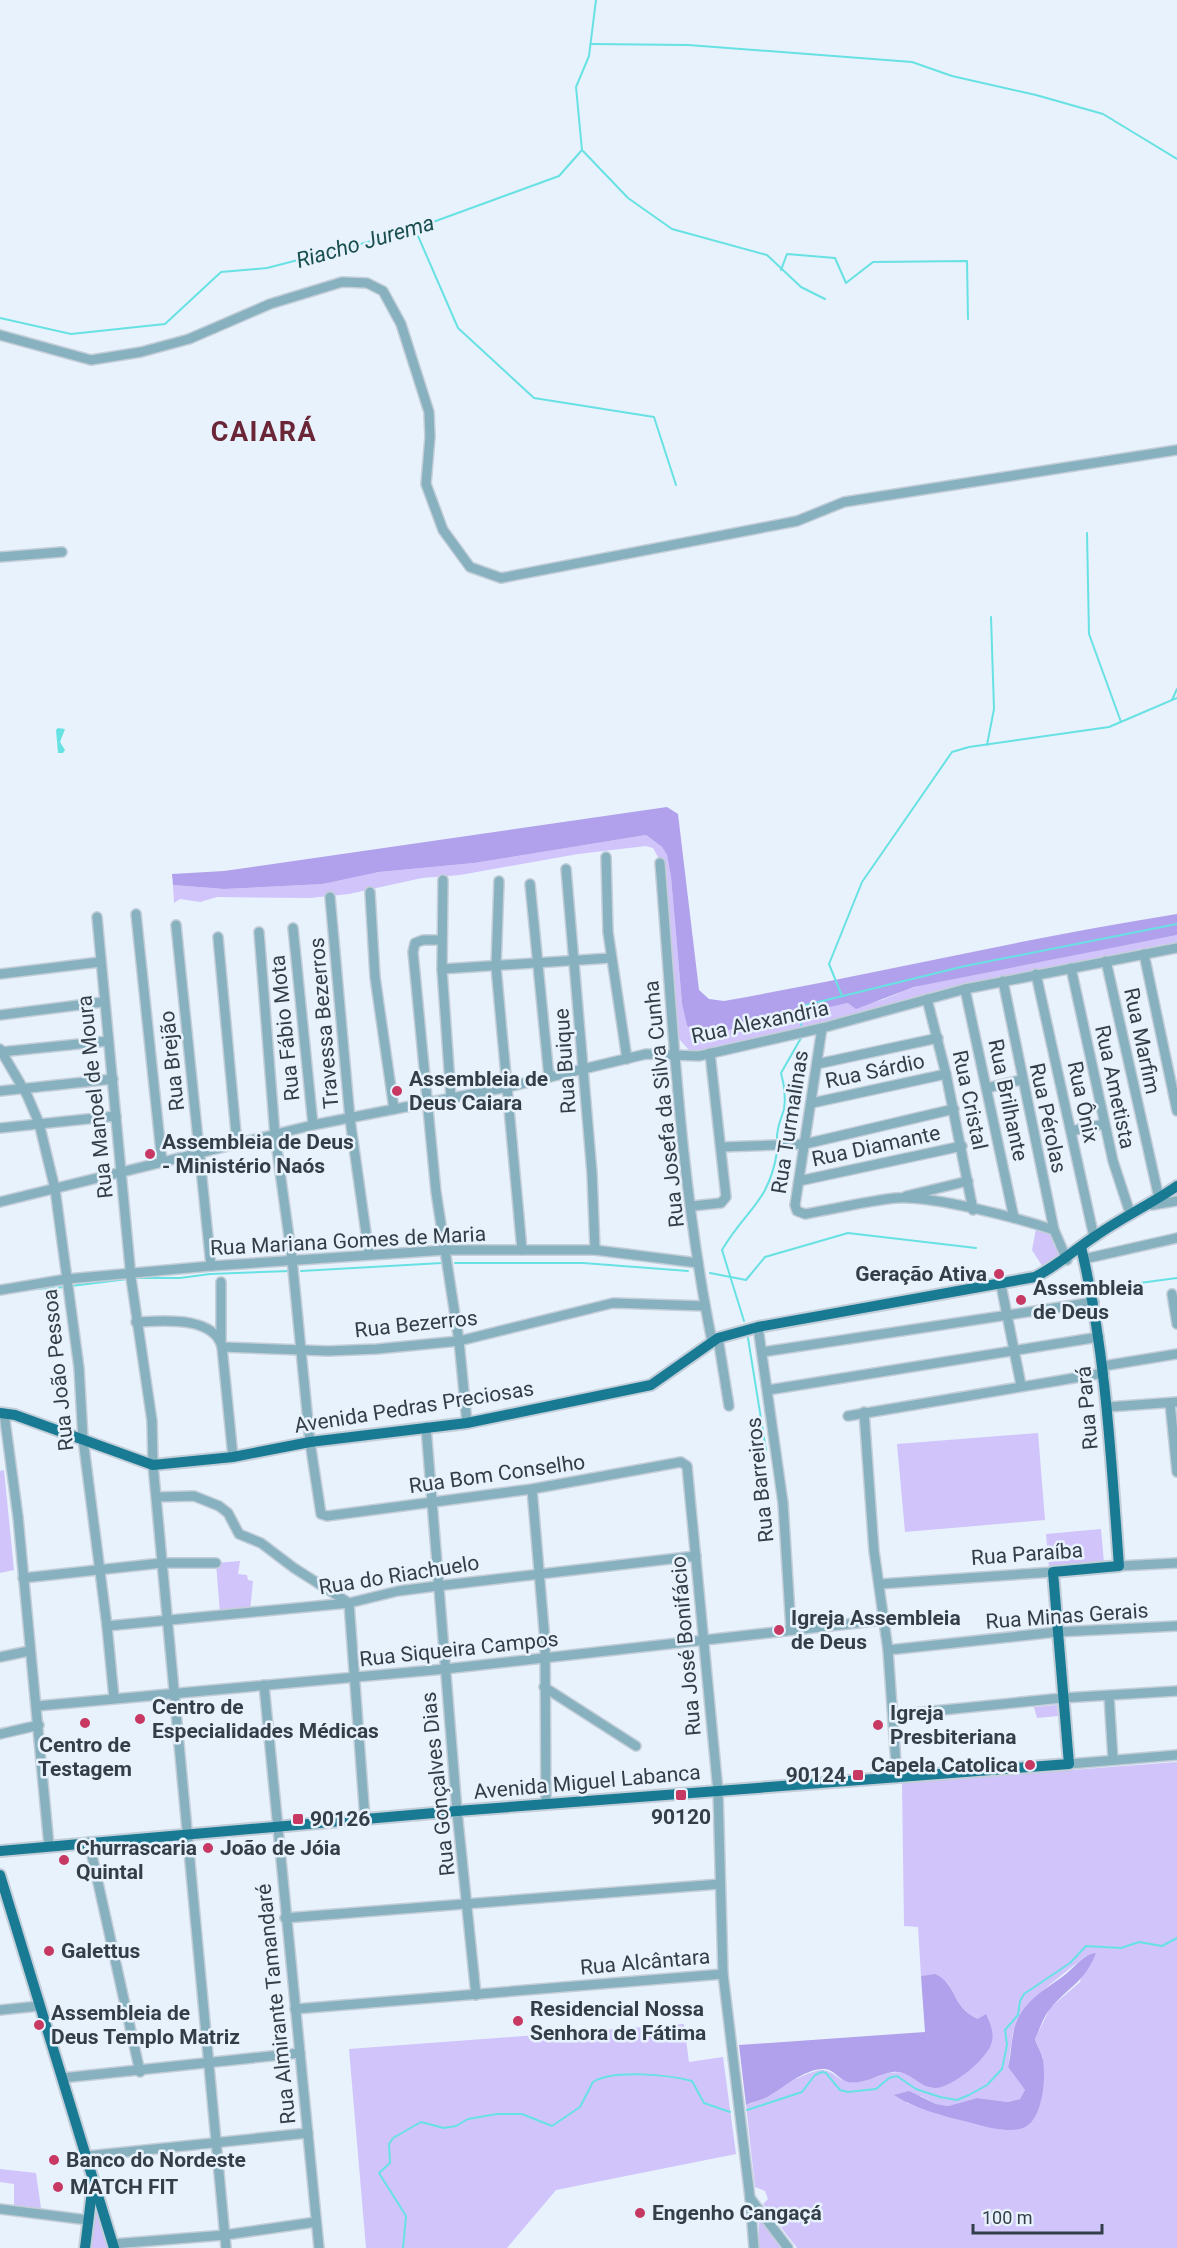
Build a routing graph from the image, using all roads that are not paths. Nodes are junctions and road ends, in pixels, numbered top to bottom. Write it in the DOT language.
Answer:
graph roads {
  1 [pos="0,335"];
  2 [pos="1177,450"];
  3 [pos="62,552"];
  4 [pos="0,557"];
  5 [pos="606,856"];
  6 [pos="660,864"];
  7 [pos="566,869"];
  8 [pos="443,880"];
  9 [pos="499,881"];
  10 [pos="530,884"];
  11 [pos="370,892"];
  12 [pos="330,897"];
  13 [pos="136,914"];
  14 [pos="97,917"];
  15 [pos="176,925"];
  16 [pos="293,928"];
  17 [pos="259,932"];
  18 [pos="218,937"];
  19 [pos="441,940"];
  20 [pos="1177,948"];
  21 [pos="1144,954"];
  22 [pos="611,958"];
  23 [pos="576,961"];
  24 [pos="1106,961"];
  25 [pos="100,962"];
  26 [pos="537,964"];
  27 [pos="496,967"];
  28 [pos="1071,968"];
  29 [pos="442,969"];
  30 [pos="0,974"];
  31 [pos="1036,974"];
  32 [pos="1003,981"];
  33 [pos="965,989"];
  34 [pos="927,999"];
  35 [pos="103,1002"];
  36 [pos="0,1015"];
  37 [pos="822,1028"];
  38 [pos="938,1038"];
  39 [pos="108,1041"];
  40 [pos="0,1051"];
  41 [pos="710,1053"];
  42 [pos="676,1055"];
  43 [pos="627,1059"];
  44 [pos="817,1064"];
  45 [pos="584,1070"];
  46 [pos="946,1074"];
  47 [pos="549,1077"];
  48 [pos="113,1079"];
  49 [pos="1021,1080"];
  50 [pos="508,1087"];
  51 [pos="987,1088"];
  52 [pos="23,1089"];
  53 [pos="0,1091"];
  54 [pos="452,1098"];
  55 [pos="429,1102"];
  56 [pos="812,1103"];
  57 [pos="394,1109"];
  58 [pos="954,1109"];
  59 [pos="1177,1111"];
  60 [pos="116,1116"];
  61 [pos="350,1119"];
  62 [pos="39,1123"];
  63 [pos="1104,1124"];
  64 [pos="313,1125"];
  65 [pos="0,1128"];
  66 [pos="1071,1131"];
  67 [pos="274,1135"];
  68 [pos="237,1144"];
  69 [pos="805,1144"];
  70 [pos="962,1146"];
  71 [pos="721,1147"];
  72 [pos="199,1153"];
  73 [pos="162,1162"];
  74 [pos="122,1171"];
  75 [pos="968,1181"];
  76 [pos="799,1182"];
  77 [pos="1177,1186"];
  78 [pos="55,1189"];
  79 [pos="898,1198"];
  80 [pos="1159,1198"];
  81 [pos="1177,1201"];
  82 [pos="0,1202"];
  83 [pos="692,1206"];
  84 [pos="1144,1206"];
  85 [pos="973,1210"];
  86 [pos="1130,1213"];
  87 [pos="1014,1218"];
  88 [pos="1054,1230"];
  89 [pos="1094,1237"];
  90 [pos="1177,1238"];
  91 [pos="1081,1247"];
  92 [pos="446,1250"];
  93 [pos="522,1250"];
  94 [pos="595,1250"];
  95 [pos="369,1254"];
  96 [pos="292,1259"];
  97 [pos="1084,1259"];
  98 [pos="1067,1260"];
  99 [pos="698,1263"];
  100 [pos="211,1266"];
  101 [pos="130,1276"];
  102 [pos="67,1280"];
  103 [pos="221,1282"];
  104 [pos="1001,1285"];
  105 [pos="0,1290"];
  106 [pos="1172,1294"];
  107 [pos="1094,1302"];
  108 [pos="705,1306"];
  109 [pos="1007,1313"];
  110 [pos="136,1322"];
  111 [pos="1177,1324"];
  112 [pos="758,1328"];
  113 [pos="1099,1337"];
  114 [pos="715,1340"];
  115 [pos="459,1341"];
  116 [pos="222,1345"];
  117 [pos="302,1350"];
  118 [pos="1015,1350"];
  119 [pos="762,1352"];
  120 [pos="1177,1354"];
  121 [pos="1104,1370"];
  122 [pos="1021,1385"];
  123 [pos="768,1390"];
  124 [pos="1174,1402"];
  125 [pos="729,1406"];
  126 [pos="1108,1407"];
  127 [pos="864,1412"];
  128 [pos="2,1413"];
  129 [pos="848,1416"];
  130 [pos="467,1423"];
  131 [pos="426,1427"];
  132 [pos="83,1439"];
  133 [pos="310,1442"];
  134 [pos="233,1457"];
  135 [pos="681,1462"];
  136 [pos="153,1465"];
  137 [pos="1177,1472"];
  138 [pos="532,1489"];
  139 [pos="157,1497"];
  140 [pos="433,1503"];
  141 [pos="696,1556"];
  142 [pos="162,1563"];
  143 [pos="216,1563"];
  144 [pos="1177,1563"];
  145 [pos="1119,1566"];
  146 [pos="100,1569"];
  147 [pos="1053,1572"];
  148 [pos="539,1574"];
  149 [pos="23,1578"];
  150 [pos="880,1584"];
  151 [pos="437,1586"];
  152 [pos="349,1603"];
  153 [pos="169,1619"];
  154 [pos="884,1620"];
  155 [pos="107,1626"];
  156 [pos="1177,1626"];
  157 [pos="791,1630"];
  158 [pos="1057,1632"];
  159 [pos="703,1641"];
  160 [pos="29,1650"];
  161 [pos="888,1650"];
  162 [pos="0,1657"];
  163 [pos="545,1658"];
  164 [pos="445,1669"];
  165 [pos="355,1678"];
  166 [pos="264,1685"];
  167 [pos="544,1687"];
  168 [pos="1177,1691"];
  169 [pos="175,1693"];
  170 [pos="1109,1696"];
  171 [pos="114,1698"];
  172 [pos="1062,1698"];
  173 [pos="37,1706"];
  174 [pos="893,1716"];
  175 [pos="39,1725"];
  176 [pos="0,1734"];
  177 [pos="636,1746"];
  178 [pos="1177,1755"];
  179 [pos="1113,1760"];
  180 [pos="1069,1764"];
  181 [pos="897,1778"];
  182 [pos="718,1791"];
  183 [pos="546,1804"];
  184 [pos="457,1811"];
  185 [pos="365,1819"];
  186 [pos="276,1827"];
  187 [pos="188,1834"];
  188 [pos="88,1842"];
  189 [pos="49,1846"];
  190 [pos="0,1851"];
  191 [pos="0,1875"];
  192 [pos="720,1884"];
  193 [pos="467,1902"];
  194 [pos="285,1918"];
  195 [pos="723,1974"];
  196 [pos="476,1995"];
  197 [pos="39,2006"];
  198 [pos="295,2009"];
  199 [pos="0,2010"];
  200 [pos="300,2053"];
  201 [pos="208,2064"];
  202 [pos="140,2072"];
  203 [pos="62,2078"];
  204 [pos="308,2133"];
  205 [pos="216,2144"];
  206 [pos="87,2156"];
  207 [pos="94,2179"];
  208 [pos="750,2198"];
  209 [pos="0,2209"];
  210 [pos="88,2220"];
  211 [pos="316,2222"];
  212 [pos="225,2235"];
  213 [pos="114,2246"];
  214 [pos="85,2248"];
  215 [pos="226,2248"];
  216 [pos="319,2248"];
  217 [pos="754,2248"];
  218 [pos="788,2248"];
  1 -- 2 [label="street"];
  3 -- 4 [label="street"];
  5 -- 22 [label="street"];
  6 -- 42 [label="street, Rua Josefa da Silva Cunha"];
  7 -- 23 [label="street, Rua Buique"];
  8 -- 19 [label="street"];
  9 -- 27 [label="street"];
  10 -- 26 [label="street"];
  11 -- 57 [label="street"];
  12 -- 61 [label="street, Travessa Bezerros"];
  13 -- 73 [label="street"];
  14 -- 25 [label="street, Rua Manoel de Moura"];
  15 -- 72 [label="street, Rua Brejão"];
  16 -- 64 [label="street, Rua Fábio Mota"];
  17 -- 67 [label="street"];
  18 -- 68 [label="street"];
  19 -- 29 [label="street"];
  19 -- 55 [label="street"];
  20 -- 21 [label="street, Rua Alexandria"];
  21 -- 24 [label="street, Rua Alexandria"];
  21 -- 59 [label="street"];
  22 -- 23 [label="street"];
  22 -- 43 [label="street"];
  23 -- 26 [label="street"];
  23 -- 45 [label="street, Rua Buique"];
  24 -- 28 [label="street, Rua Alexandria"];
  24 -- 80 [label="street, Rua Marfim"];
  25 -- 30 [label="street"];
  25 -- 35 [label="street, Rua Manoel de Moura"];
  26 -- 27 [label="street"];
  26 -- 47 [label="street"];
  27 -- 29 [label="street"];
  27 -- 50 [label="street"];
  28 -- 31 [label="street, Rua Alexandria"];
  28 -- 63 [label="street, Rua Ametista"];
  29 -- 54 [label="street"];
  31 -- 32 [label="street, Rua Alexandria"];
  31 -- 66 [label="street, Rua Ônix"];
  32 -- 33 [label="street, Rua Alexandria"];
  32 -- 49 [label="street, Rua Pérolas"];
  33 -- 34 [label="street, Rua Alexandria"];
  33 -- 51 [label="street, Rua Brilhante"];
  34 -- 37 [label="street, Rua Alexandria"];
  34 -- 38 [label="street, Rua Cristal"];
  35 -- 36 [label="street"];
  35 -- 39 [label="street, Rua Manoel de Moura"];
  37 -- 41 [label="street, Rua Alexandria"];
  37 -- 44 [label="street, Rua Turmalinas"];
  38 -- 44 [label="street"];
  38 -- 46 [label="street, Rua Cristal"];
  39 -- 40 [label="street"];
  39 -- 48 [label="street, Rua Manoel de Moura"];
  40 -- 52 [label="street, Rua João Pessoa"];
  41 -- 42 [label="street, Rua Alexandria"];
  41 -- 71 [label="street"];
  42 -- 43 [label="street, Rua Alexandria"];
  42 -- 83 [label="street, Rua Josefa da Silva Cunha"];
  43 -- 45 [label="street, Rua Alexandria"];
  44 -- 56 [label="street, Rua Turmalinas"];
  45 -- 47 [label="street, Rua Alexandria"];
  45 -- 94 [label="street, Rua Buique"];
  46 -- 56 [label="street, Rua Sárdio"];
  46 -- 58 [label="street, Rua Cristal"];
  47 -- 50 [label="street, Rua Alexandria"];
  48 -- 52 [label="street"];
  48 -- 60 [label="street, Rua Manoel de Moura"];
  49 -- 51 [label="street"];
  49 -- 88 [label="street, Rua Pérolas"];
  50 -- 54 [label="street, Rua Alexandria"];
  50 -- 93 [label="street"];
  51 -- 87 [label="street, Rua Brilhante"];
  52 -- 53 [label="street"];
  52 -- 62 [label="street, Rua João Pessoa"];
  54 -- 55 [label="street, Rua Alexandria"];
  55 -- 57 [label="street, Rua Alexandria"];
  55 -- 92 [label="street"];
  56 -- 69 [label="street, Rua Turmalinas"];
  57 -- 61 [label="street, Rua Alexandria"];
  58 -- 69 [label="street"];
  58 -- 70 [label="street, Rua Cristal"];
  60 -- 62 [label="street"];
  60 -- 74 [label="street, Rua Manoel de Moura"];
  61 -- 64 [label="street, Rua Alexandria"];
  61 -- 95 [label="street, Travessa Bezerros"];
  62 -- 65 [label="street"];
  62 -- 78 [label="street, Rua João Pessoa"];
  63 -- 66 [label="street"];
  63 -- 86 [label="street, Rua Ametista"];
  64 -- 67 [label="street, Rua Alexandria"];
  66 -- 89 [label="street, Rua Ônix"];
  67 -- 68 [label="street, Rua Alexandria"];
  67 -- 96 [label="street"];
  68 -- 72 [label="street, Rua Alexandria"];
  69 -- 71 [label="street"];
  69 -- 76 [label="street, Rua Turmalinas"];
  70 -- 75 [label="street, Rua Cristal"];
  70 -- 76 [label="street, Rua Diamante"];
  71 -- 83 [label="street"];
  72 -- 73 [label="street, Rua Alexandria"];
  72 -- 100 [label="street, Rua Brejão"];
  73 -- 74 [label="street, Rua Alexandria"];
  74 -- 78 [label="street, Rua Alexandria"];
  74 -- 101 [label="street, Rua Manoel de Moura"];
  75 -- 79 [label="street"];
  75 -- 85 [label="street, Rua Cristal"];
  76 -- 79 [label="street, Rua Turmalinas"];
  77 -- 80 [label="main road, Avenida Pedras Preciosas"];
  78 -- 82 [label="street, Rua Alexandria"];
  78 -- 102 [label="street, Rua João Pessoa"];
  79 -- 85 [label="street, Rua Turmalinas"];
  80 -- 84 [label="main road, Avenida Pedras Preciosas"];
  81 -- 84 [label="street"];
  83 -- 99 [label="street, Rua Josefa da Silva Cunha"];
  84 -- 86 [label="main road, Avenida Pedras Preciosas"];
  85 -- 87 [label="street, Rua Turmalinas"];
  86 -- 89 [label="main road, Avenida Pedras Preciosas"];
  87 -- 88 [label="street, Rua Turmalinas"];
  88 -- 98 [label="street, Rua Pérolas"];
  89 -- 91 [label="main road, Avenida Pedras Preciosas"];
  90 -- 97 [label="street"];
  91 -- 97 [label="main road, Rua Pará"];
  91 -- 98 [label="main road, Avenida Pedras Preciosas"];
  92 -- 93 [label="street, Rua Mariana Gomes de Maria"];
  92 -- 95 [label="street, Rua Mariana Gomes de Maria"];
  92 -- 115 [label="street"];
  93 -- 94 [label="street, Rua Mariana Gomes de Maria"];
  94 -- 99 [label="street, Rua Mariana Gomes de Maria"];
  95 -- 96 [label="street, Rua Mariana Gomes de Maria"];
  96 -- 100 [label="street, Rua Mariana Gomes de Maria"];
  96 -- 117 [label="street"];
  97 -- 107 [label="main road, Rua Pará"];
  98 -- 104 [label="main road, Avenida Pedras Preciosas"];
  99 -- 108 [label="street, Rua Josefa da Silva Cunha"];
  100 -- 101 [label="street, Rua Mariana Gomes de Maria"];
  101 -- 102 [label="street, Rua Mariana Gomes de Maria"];
  101 -- 110 [label="street, Rua Manoel de Moura"];
  102 -- 105 [label="street, Rua Mariana Gomes de Maria"];
  102 -- 132 [label="street, Rua João Pessoa"];
  103 -- 116 [label="street"];
  104 -- 109 [label="street"];
  104 -- 112 [label="main road, Avenida Pedras Preciosas"];
  106 -- 111 [label="street"];
  107 -- 109 [label="street"];
  107 -- 113 [label="main road, Rua Pará"];
  108 -- 114 [label="street, Rua Josefa da Silva Cunha"];
  108 -- 115 [label="street, Rua Bezerros"];
  109 -- 118 [label="street"];
  109 -- 119 [label="street"];
  110 -- 116 [label="street"];
  110 -- 136 [label="street, Rua Manoel de Moura"];
  112 -- 114 [label="main road, Avenida Pedras Preciosas"];
  112 -- 119 [label="street, Rua Barreiros"];
  113 -- 118 [label="street"];
  113 -- 121 [label="main road, Rua Pará"];
  114 -- 125 [label="street, Rua Josefa da Silva Cunha"];
  114 -- 130 [label="main road, Avenida Pedras Preciosas"];
  115 -- 117 [label="street, Rua Bezerros"];
  115 -- 130 [label="street"];
  116 -- 117 [label="street, Rua Bezerros"];
  116 -- 134 [label="street"];
  117 -- 133 [label="street"];
  118 -- 122 [label="street"];
  118 -- 123 [label="street"];
  119 -- 123 [label="street, Rua Barreiros"];
  120 -- 121 [label="street"];
  121 -- 122 [label="street"];
  121 -- 126 [label="main road, Rua Pará"];
  122 -- 127 [label="street"];
  123 -- 157 [label="street, Rua Barreiros"];
  124 -- 126 [label="street"];
  124 -- 137 [label="street"];
  126 -- 145 [label="main road, Rua Pará"];
  127 -- 129 [label="street"];
  127 -- 150 [label="street"];
  128 -- 132 [label="main road"];
  128 -- 149 [label="street"];
  130 -- 131 [label="main road, Avenida Pedras Preciosas"];
  131 -- 133 [label="main road, Avenida Pedras Preciosas"];
  131 -- 140 [label="street, Rua Gonçalves Dias"];
  132 -- 136 [label="main road"];
  132 -- 146 [label="street, Rua João Pessoa"];
  133 -- 134 [label="main road, Avenida Pedras Preciosas"];
  133 -- 140 [label="street, Rua Bom Conselho"];
  134 -- 136 [label="main road, Avenida Pedras Preciosas"];
  135 -- 138 [label="street, Rua Bom Conselho"];
  135 -- 141 [label="street, Rua José Bonifácio"];
  136 -- 139 [label="street, Rua Manoel de Moura"];
  138 -- 140 [label="street, Rua Bom Conselho"];
  138 -- 148 [label="street"];
  139 -- 142 [label="street, Rua Manoel de Moura"];
  139 -- 152 [label="street"];
  140 -- 151 [label="street, Rua Gonçalves Dias"];
  141 -- 148 [label="street, Rua do Riachuelo"];
  141 -- 159 [label="street, Rua José Bonifácio"];
  142 -- 143 [label="street"];
  142 -- 146 [label="street"];
  142 -- 153 [label="street, Rua Manoel de Moura"];
  144 -- 145 [label="street, Rua Paraíba"];
  145 -- 147 [label="main road, Rua Paraíba"];
  146 -- 149 [label="street"];
  146 -- 155 [label="street, Rua João Pessoa"];
  147 -- 150 [label="street, Rua Paraíba"];
  147 -- 158 [label="main road"];
  148 -- 151 [label="street, Rua do Riachuelo"];
  148 -- 163 [label="street"];
  149 -- 160 [label="street"];
  150 -- 154 [label="street"];
  151 -- 152 [label="street, Rua do Riachuelo"];
  151 -- 164 [label="street, Rua Gonçalves Dias"];
  152 -- 153 [label="street, Rua do Riachuelo"];
  152 -- 165 [label="street"];
  153 -- 155 [label="street, Rua do Riachuelo"];
  153 -- 169 [label="street, Rua Manoel de Moura"];
  154 -- 157 [label="street, Rua Siqueira Campos"];
  154 -- 161 [label="street"];
  155 -- 171 [label="street, Rua João Pessoa"];
  156 -- 158 [label="street, Rua Minas Gerais"];
  157 -- 159 [label="street, Rua Siqueira Campos"];
  158 -- 161 [label="street, Rua Minas Gerais"];
  158 -- 172 [label="main road"];
  159 -- 163 [label="street, Rua Siqueira Campos"];
  159 -- 182 [label="street, Rua José Bonifácio"];
  160 -- 162 [label="street"];
  160 -- 173 [label="street"];
  161 -- 174 [label="street"];
  163 -- 164 [label="street, Rua Siqueira Campos"];
  163 -- 167 [label="street"];
  164 -- 165 [label="street, Rua Siqueira Campos"];
  164 -- 184 [label="street, Rua Gonçalves Dias"];
  165 -- 166 [label="street, Rua Siqueira Campos"];
  165 -- 185 [label="street"];
  166 -- 169 [label="street, Rua Siqueira Campos"];
  166 -- 186 [label="street, Rua Almirante Tamandaré"];
  167 -- 177 [label="street"];
  167 -- 183 [label="street"];
  168 -- 170 [label="street"];
  169 -- 171 [label="street, Rua Siqueira Campos"];
  169 -- 187 [label="street, Rua Manoel de Moura"];
  170 -- 172 [label="street"];
  170 -- 179 [label="street"];
  171 -- 173 [label="street, Rua Siqueira Campos"];
  172 -- 174 [label="street"];
  172 -- 180 [label="main road"];
  173 -- 175 [label="street"];
  174 -- 181 [label="street"];
  175 -- 176 [label="street"];
  175 -- 189 [label="street"];
  178 -- 179 [label="street, Avenida Miguel Labanca"];
  179 -- 180 [label="street, Avenida Miguel Labanca"];
  180 -- 181 [label="main road, Avenida Miguel Labanca"];
  181 -- 182 [label="main road, Avenida Miguel Labanca"];
  182 -- 183 [label="main road, Avenida Miguel Labanca"];
  182 -- 192 [label="street, Rua José Bonifácio"];
  183 -- 184 [label="main road, Avenida Miguel Labanca"];
  184 -- 185 [label="main road, Avenida Miguel Labanca"];
  184 -- 193 [label="street, Rua Gonçalves Dias"];
  185 -- 186 [label="main road, Avenida Miguel Labanca"];
  186 -- 187 [label="main road, Avenida Miguel Labanca"];
  186 -- 194 [label="street, Rua Almirante Tamandaré"];
  187 -- 188 [label="main road, Avenida Miguel Labanca"];
  187 -- 201 [label="street, Rua Manoel de Moura"];
  188 -- 189 [label="main road, Avenida Miguel Labanca"];
  188 -- 202 [label="street"];
  189 -- 190 [label="main road, Avenida Miguel Labanca"];
  191 -- 197 [label="main road"];
  192 -- 193 [label="street"];
  192 -- 195 [label="street, Rua José Bonifácio"];
  193 -- 194 [label="street"];
  193 -- 196 [label="street, Rua Gonçalves Dias"];
  194 -- 198 [label="street, Rua Almirante Tamandaré"];
  195 -- 196 [label="street, Rua Alcântara"];
  195 -- 208 [label="street, Rua Alcântara"];
  196 -- 198 [label="street, Rua Alcântara"];
  197 -- 199 [label="street"];
  197 -- 203 [label="main road"];
  198 -- 200 [label="street, Rua Almirante Tamandaré"];
  200 -- 201 [label="street"];
  200 -- 204 [label="street, Rua Almirante Tamandaré"];
  201 -- 202 [label="street"];
  201 -- 205 [label="street, Rua Manoel de Moura"];
  202 -- 203 [label="street"];
  203 -- 206 [label="main road"];
  204 -- 205 [label="street"];
  204 -- 211 [label="street, Rua Almirante Tamandaré"];
  205 -- 206 [label="street"];
  205 -- 212 [label="street, Rua Manoel de Moura"];
  206 -- 207 [label="main road"];
  207 -- 210 [label="main road"];
  207 -- 213 [label="main road"];
  208 -- 217 [label="street, Rua Alcântara"];
  208 -- 218 [label="street"];
  209 -- 210 [label="street"];
  210 -- 214 [label="main road"];
  211 -- 212 [label="street"];
  211 -- 216 [label="street, Rua Almirante Tamandaré"];
  212 -- 213 [label="street"];
  212 -- 215 [label="street, Rua Manoel de Moura"];
}
